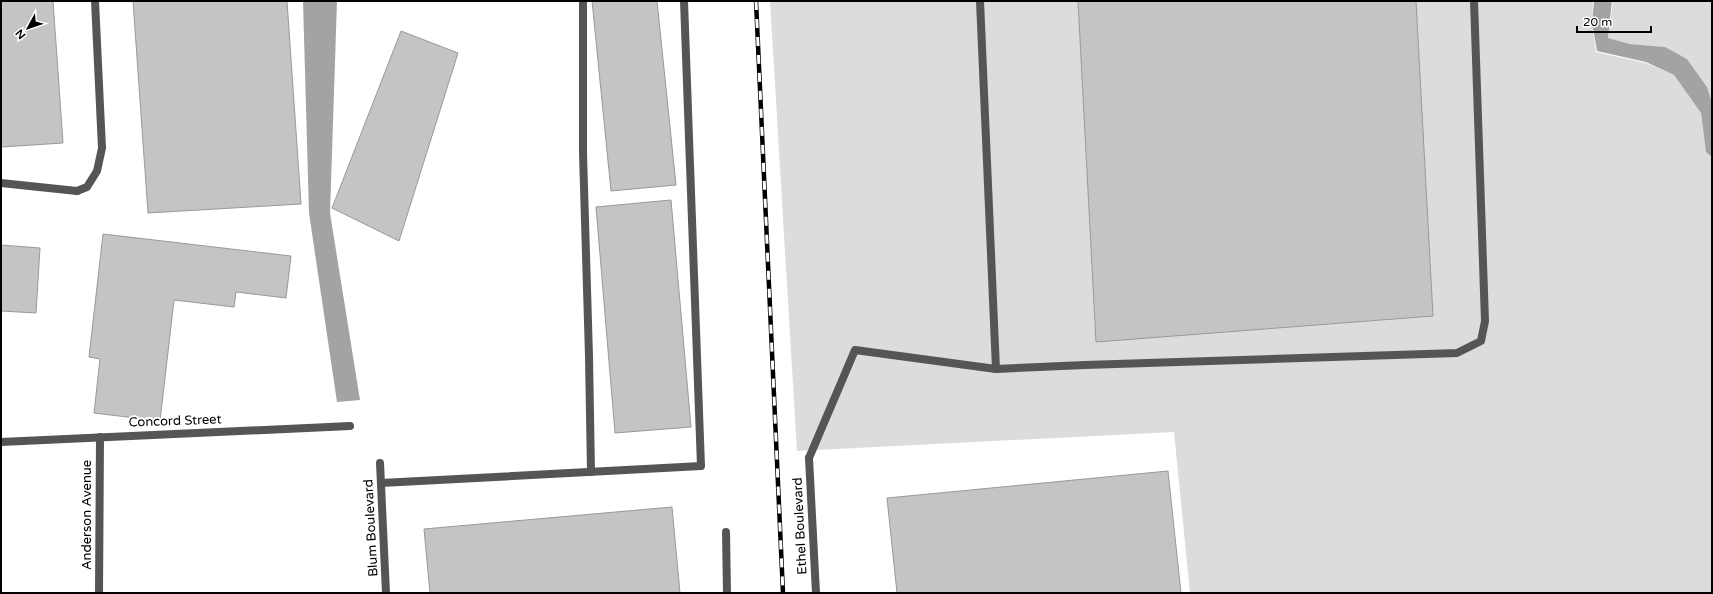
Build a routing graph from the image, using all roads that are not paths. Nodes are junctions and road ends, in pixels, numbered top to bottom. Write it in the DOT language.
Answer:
graph roads {
  1 [pos="94,1"];
  2 [pos="583,1"];
  3 [pos="684,1"];
  4 [pos="980,1"];
  5 [pos="1474,1"];
  6 [pos="1,183"];
  7 [pos="996,369"];
  8 [pos="350,426"];
  9 [pos="100,437"];
  10 [pos="1,442"];
  11 [pos="380,463"];
  12 [pos="591,472"];
  13 [pos="381,483"];
  14 [pos="726,532"];
  15 [pos="99,593"];
  16 [pos="386,593"];
  17 [pos="727,593"];
  18 [pos="816,593"];
  1 -- 6 [label="street"];
  2 -- 12 [label="street"];
  3 -- 12 [label="street"];
  4 -- 7 [label="street"];
  5 -- 7 [label="street"];
  7 -- 18 [label="street, Ethel Boulevard"];
  8 -- 9 [label="street, Concord Street"];
  9 -- 10 [label="street, Concord Street"];
  9 -- 15 [label="street, Anderson Avenue"];
  11 -- 13 [label="street, Blum Boulevard"];
  12 -- 13 [label="street"];
  13 -- 16 [label="street, Blum Boulevard"];
  14 -- 17 [label="street"];
}
